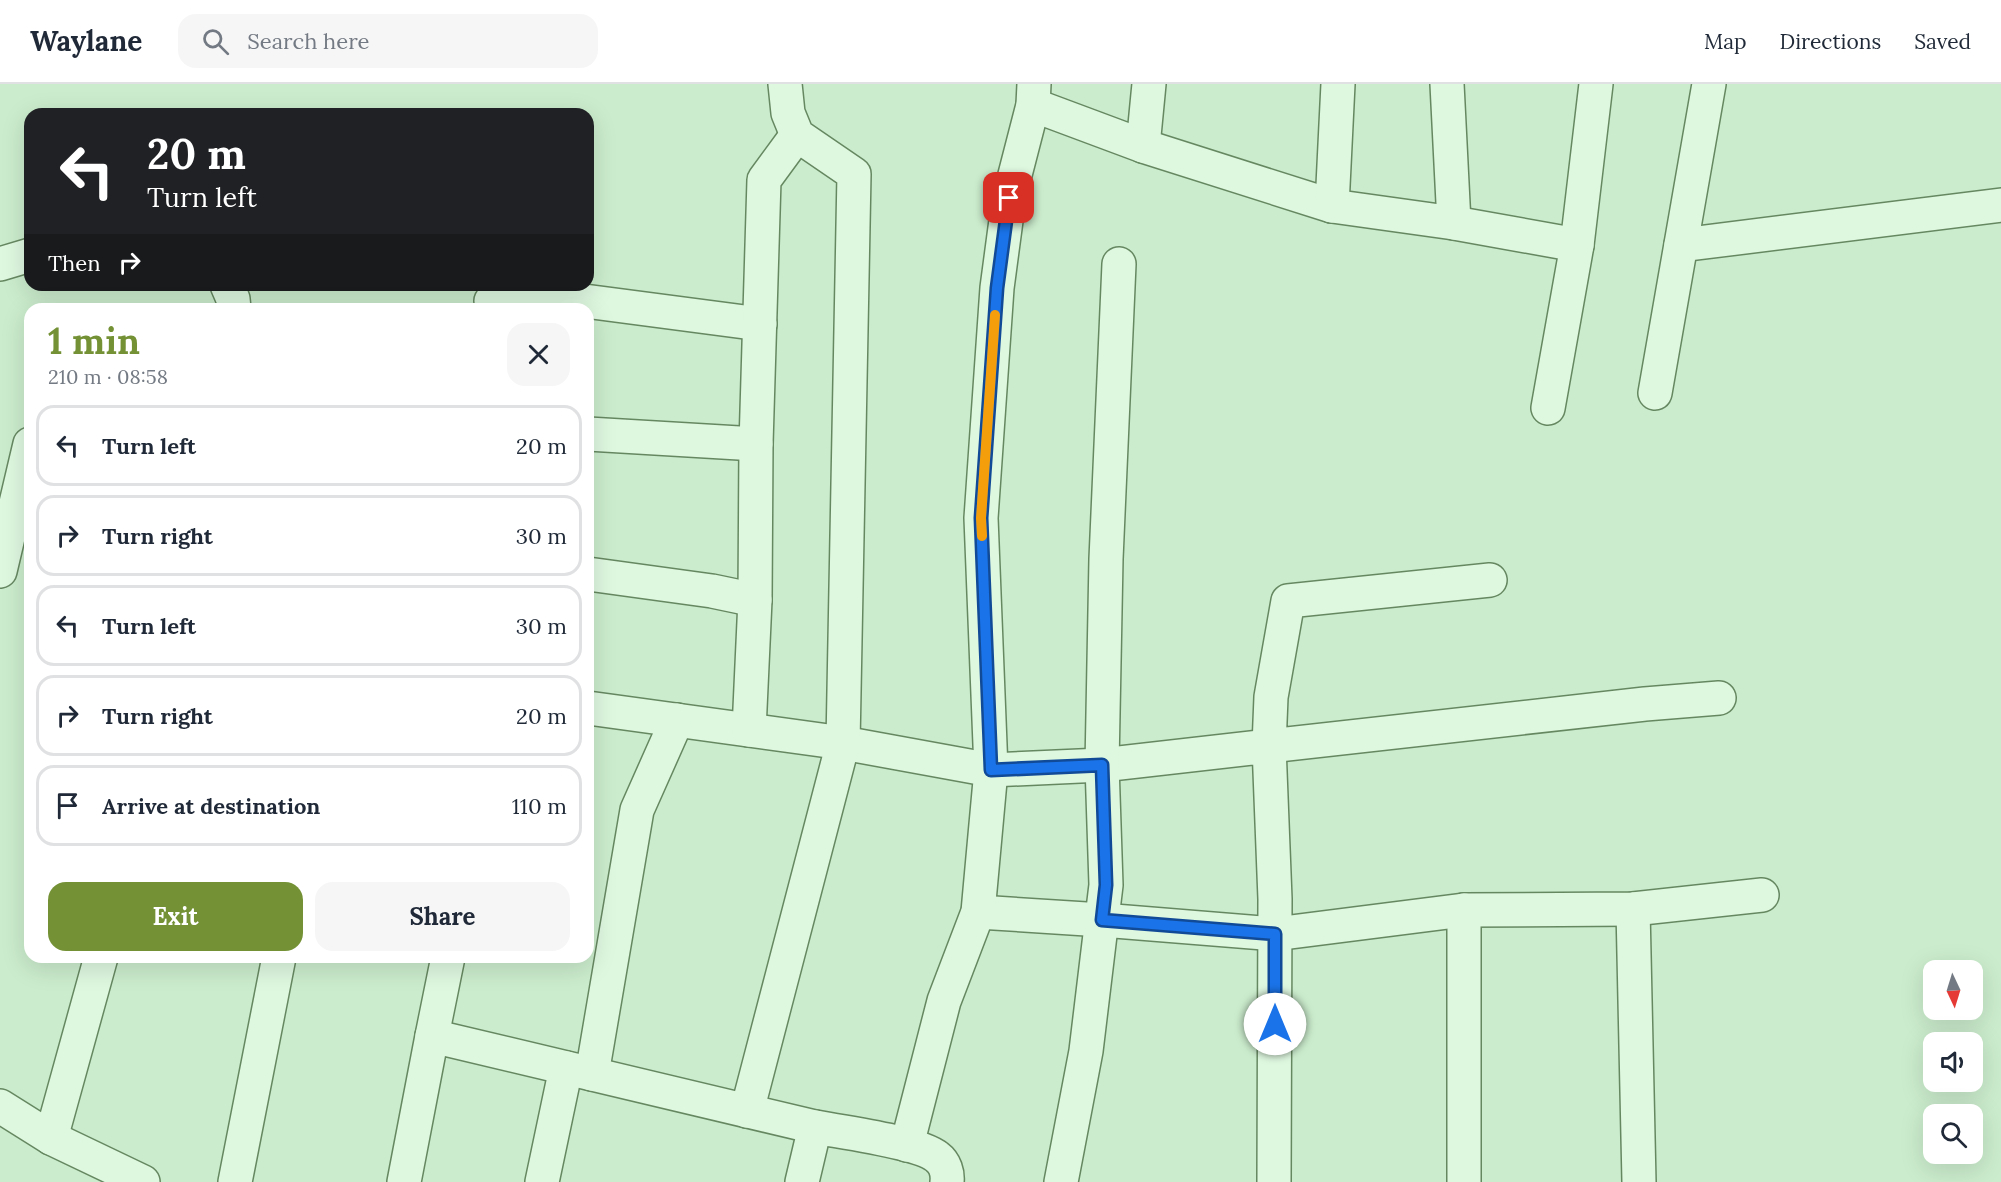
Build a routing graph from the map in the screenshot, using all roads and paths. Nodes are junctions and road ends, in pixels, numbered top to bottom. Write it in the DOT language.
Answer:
graph roads {
  1 [pos="785,84"];
  2 [pos="1149,84"];
  3 [pos="1338,84"];
  4 [pos="1447,84"];
  5 [pos="1596,84"];
  6 [pos="1709,84"];
  7 [pos="1034,95"];
  8 [pos="797,135"];
  9 [pos="1143,146"];
  10 [pos="2001,205"];
  11 [pos="1332,206"];
  12 [pos="1454,223"];
  13 [pos="1576,245"];
  14 [pos="1681,245"];
  15 [pos="24,257"];
  16 [pos="0,264"];
  17 [pos="1119,264"];
  18 [pos="491,301"];
  19 [pos="760,324"];
  20 [pos="1655,393"];
  21 [pos="1548,408"];
  22 [pos="594,434"];
  23 [pos="756,444"];
  24 [pos="24,469"];
  25 [pos="0,571"];
  26 [pos="594,575"];
  27 [pos="1490,580"];
  28 [pos="755,600"];
  29 [pos="1719,698"];
  30 [pos="594,709"];
  31 [pos="677,720"];
  32 [pos="749,730"];
  33 [pos="843,742"];
  34 [pos="1269,747"];
  35 [pos="1102,765"];
  36 [pos="991,770"];
  37 [pos="1762,895"];
  38 [pos="1633,909"];
  39 [pos="1464,910"];
  40 [pos="978,912"];
  41 [pos="1102,920"];
  42 [pos="1275,934"];
  43 [pos="98,963"];
  44 [pos="278,963"];
  45 [pos="447,963"];
  46 [pos="432,1036"];
  47 [pos="579,1071"];
  48 [pos="0,1106"];
  49 [pos="747,1111"];
  50 [pos="814,1127"];
  51 [pos="51,1138"];
  52 [pos="907,1145"];
  53 [pos="143,1182"];
  54 [pos="235,1182"];
  55 [pos="404,1182"];
  56 [pos="542,1182"];
  57 [pos="802,1182"];
  58 [pos="947,1182"];
  59 [pos="1062,1182"];
  60 [pos="1274,1182"];
  61 [pos="1464,1182"];
  62 [pos="1639,1182"];
  1 -- 8 [label="street"];
  2 -- 9 [label="street"];
  3 -- 11 [label="street"];
  4 -- 12 [label="street"];
  5 -- 13 [label="street"];
  6 -- 14 [label="street"];
  7 -- 9 [label="street"];
  7 -- 36 [label="street"];
  8 -- 19 [label="street"];
  8 -- 33 [label="street"];
  9 -- 11 [label="street"];
  10 -- 14 [label="street"];
  11 -- 12 [label="street"];
  12 -- 13 [label="street"];
  13 -- 21 [label="street"];
  14 -- 20 [label="street"];
  15 -- 16 [label="street"];
  17 -- 35 [label="street"];
  18 -- 19 [label="street"];
  19 -- 23 [label="street"];
  22 -- 23 [label="street"];
  23 -- 28 [label="street"];
  24 -- 25 [label="street"];
  26 -- 28 [label="street"];
  27 -- 34 [label="street"];
  28 -- 32 [label="street"];
  29 -- 34 [label="street"];
  30 -- 31 [label="street"];
  31 -- 32 [label="street"];
  31 -- 47 [label="street"];
  32 -- 33 [label="street"];
  33 -- 36 [label="street"];
  33 -- 49 [label="street"];
  34 -- 35 [label="street"];
  34 -- 42 [label="street"];
  35 -- 36 [label="street"];
  35 -- 41 [label="street"];
  36 -- 40 [label="street"];
  37 -- 38 [label="street"];
  38 -- 39 [label="street"];
  38 -- 62 [label="street"];
  39 -- 42 [label="street"];
  39 -- 61 [label="street"];
  40 -- 41 [label="street"];
  40 -- 52 [label="street"];
  41 -- 42 [label="street"];
  41 -- 59 [label="street"];
  42 -- 60 [label="street"];
  43 -- 51 [label="street"];
  44 -- 54 [label="street"];
  45 -- 46 [label="street"];
  46 -- 47 [label="street"];
  46 -- 55 [label="street"];
  47 -- 49 [label="street"];
  47 -- 56 [label="street"];
  48 -- 51 [label="street"];
  49 -- 50 [label="street"];
  50 -- 52 [label="street"];
  50 -- 57 [label="street"];
  51 -- 53 [label="street"];
  52 -- 58 [label="street"];
}
